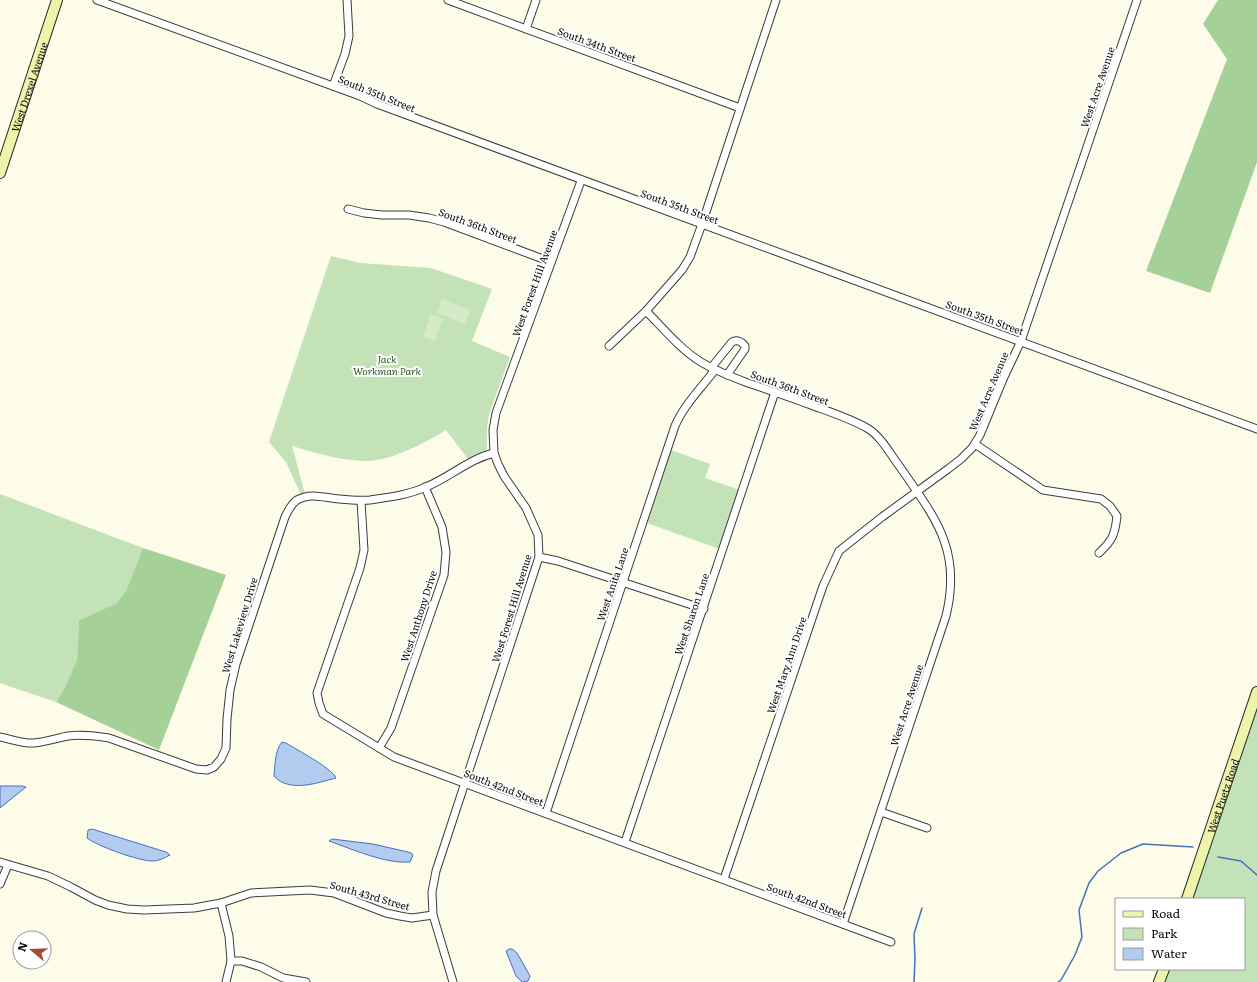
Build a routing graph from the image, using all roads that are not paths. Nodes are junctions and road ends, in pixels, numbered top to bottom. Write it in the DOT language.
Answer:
graph roads {
  1 [pos="57,0"];
  2 [pos="97,0"];
  3 [pos="347,0"];
  4 [pos="448,0"];
  5 [pos="536,0"];
  6 [pos="776,0"];
  7 [pos="1137,0"];
  8 [pos="526,29"];
  9 [pos="333,86"];
  10 [pos="740,108"];
  11 [pos="0,173"];
  12 [pos="582,181"];
  13 [pos="348,209"];
  14 [pos="702,224"];
  15 [pos="551,262"];
  16 [pos="646,311"];
  17 [pos="1021,341"];
  18 [pos="609,346"];
  19 [pos="713,369"];
  20 [pos="726,374"];
  21 [pos="776,392"];
  22 [pos="1257,429"];
  23 [pos="975,444"];
  24 [pos="494,453"];
  25 [pos="425,487"];
  26 [pos="917,492"];
  27 [pos="361,501"];
  28 [pos="1099,553"];
  29 [pos="539,557"];
  30 [pos="623,582"];
  31 [pos="704,609"];
  32 [pos="1257,692"];
  33 [pos="0,737"];
  34 [pos="379,748"];
  35 [pos="464,783"];
  36 [pos="881,812"];
  37 [pos="546,813"];
  38 [pos="926,828"];
  39 [pos="625,842"];
  40 [pos="0,862"];
  41 [pos="8,865"];
  42 [pos="724,879"];
  43 [pos="0,884"];
  44 [pos="1187,898"];
  45 [pos="221,903"];
  46 [pos="433,915"];
  47 [pos="843,924"];
  48 [pos="891,942"];
  49 [pos="231,960"];
  50 [pos="1164,970"];
  51 [pos="226,982"];
  52 [pos="306,982"];
  53 [pos="453,982"];
  54 [pos="1159,982"];
  1 -- 11 [label="street, West Drexel Avenue"];
  2 -- 9 [label="street, South 35th Street"];
  3 -- 9 [label="street"];
  4 -- 8 [label="street, South 34th Street"];
  5 -- 8 [label="street"];
  6 -- 10 [label="street"];
  7 -- 17 [label="street, West Acre Avenue"];
  8 -- 10 [label="street, South 34th Street"];
  9 -- 12 [label="street, South 35th Street"];
  10 -- 14 [label="street"];
  12 -- 14 [label="street, South 35th Street"];
  12 -- 15 [label="street, West Forest Hill Avenue"];
  13 -- 15 [label="street, South 36th Street"];
  14 -- 16 [label="street"];
  14 -- 17 [label="street, South 35th Street"];
  15 -- 24 [label="street, West Forest Hill Avenue"];
  16 -- 18 [label="street"];
  16 -- 19 [label="street, South 36th Street"];
  17 -- 22 [label="street, South 35th Street"];
  17 -- 23 [label="street, West Acre Avenue"];
  19 -- 20 [label="street, South 36th Street"];
  19 -- 20 [label="street, West Anita Lane"];
  19 -- 30 [label="street, West Anita Lane"];
  20 -- 21 [label="street, South 36th Street"];
  21 -- 26 [label="street, South 36th Street"];
  21 -- 31 [label="street, West Sharon Lane"];
  23 -- 26 [label="street, West Acre Avenue"];
  23 -- 28 [label="street"];
  24 -- 25 [label="street"];
  24 -- 29 [label="street, West Forest Hill Avenue"];
  25 -- 27 [label="street"];
  25 -- 34 [label="street, West Anthony Drive"];
  26 -- 36 [label="street, West Acre Avenue"];
  26 -- 42 [label="street, West Mary Ann Drive"];
  27 -- 33 [label="street, West Lakeview Drive"];
  27 -- 34 [label="street, South 42nd Street"];
  29 -- 30 [label="street"];
  29 -- 35 [label="street, West Forest Hill Avenue"];
  30 -- 31 [label="street"];
  30 -- 37 [label="street, West Anita Lane"];
  31 -- 39 [label="street, West Sharon Lane"];
  32 -- 44 [label="street, West Puetz Road"];
  34 -- 35 [label="street, South 42nd Street"];
  35 -- 37 [label="street, South 42nd Street"];
  35 -- 46 [label="street, West Forest Hill Avenue"];
  36 -- 38 [label="street"];
  36 -- 47 [label="street, West Acre Avenue"];
  37 -- 39 [label="street, South 42nd Street"];
  39 -- 42 [label="street, South 42nd Street"];
  40 -- 41 [label="street, South 43rd Street"];
  41 -- 43 [label="street"];
  41 -- 45 [label="street, South 43rd Street"];
  42 -- 47 [label="street, South 42nd Street"];
  45 -- 46 [label="street, South 43rd Street"];
  45 -- 49 [label="street"];
  46 -- 53 [label="street, West Forest Hill Avenue"];
  47 -- 48 [label="street, South 42nd Street"];
  49 -- 51 [label="street"];
  49 -- 52 [label="street"];
  50 -- 54 [label="street"];
}
